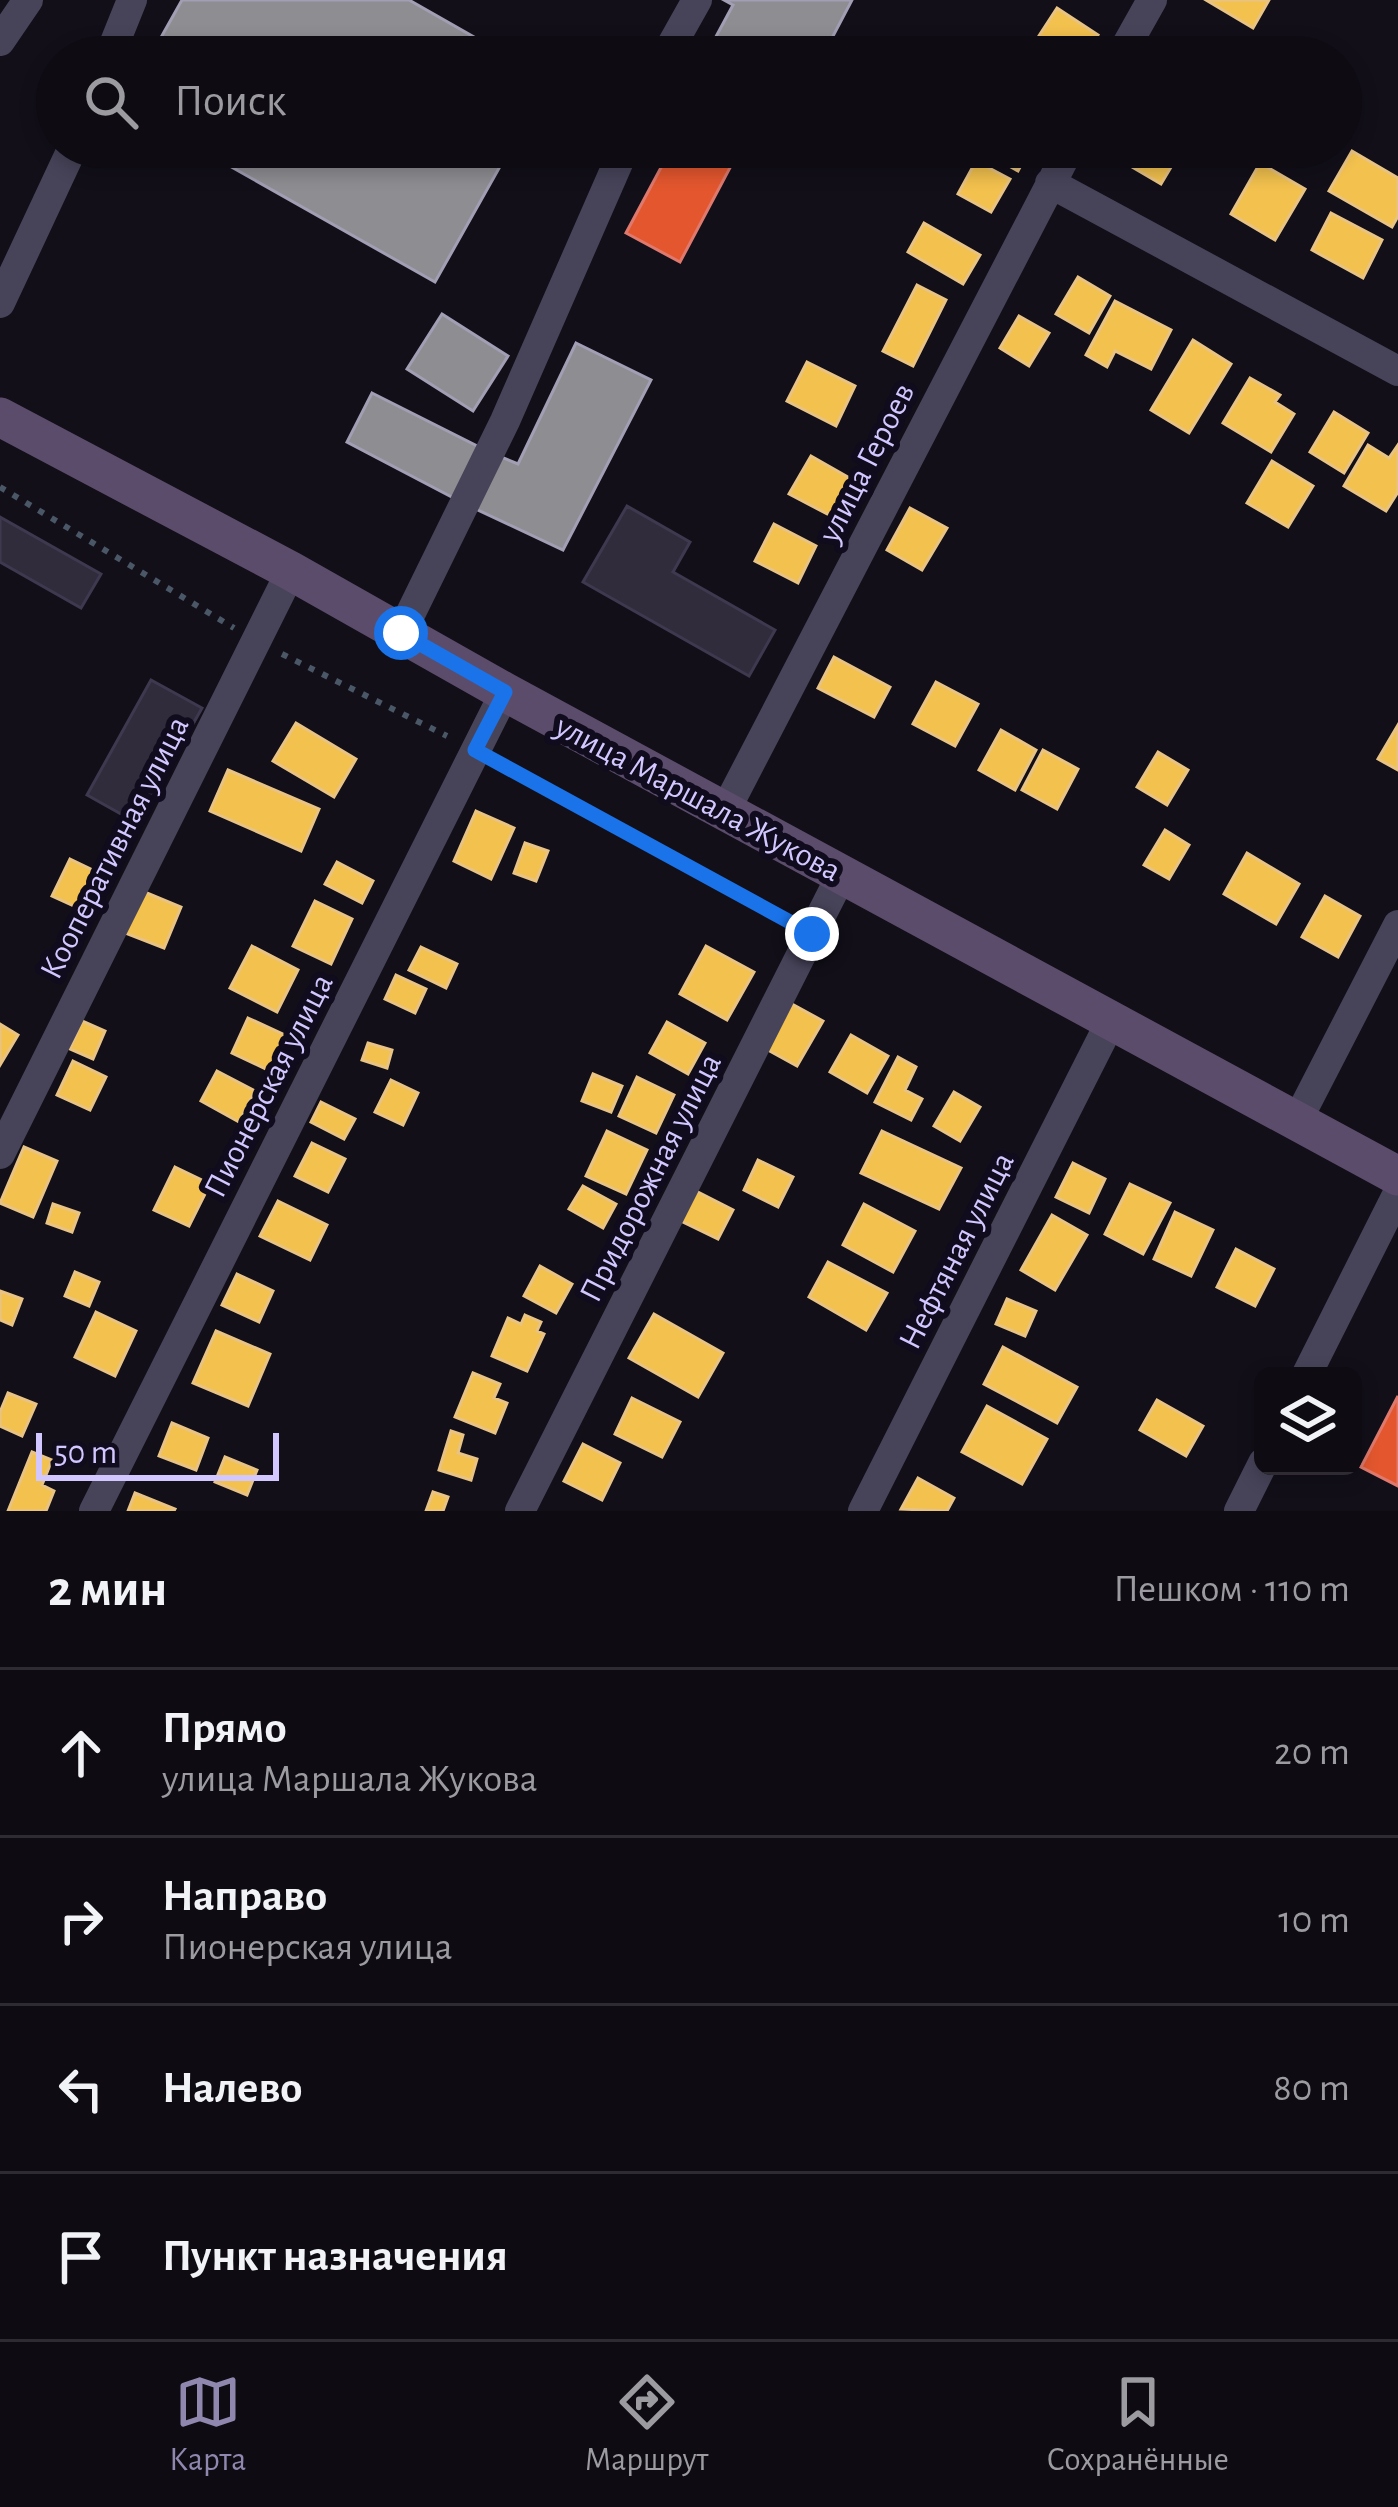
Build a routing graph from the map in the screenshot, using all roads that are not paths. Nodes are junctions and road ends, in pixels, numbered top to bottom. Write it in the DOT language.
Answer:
graph roads {
  1 [pos="28,0"];
  2 [pos="132,0"];
  3 [pos="697,0"];
  4 [pos="1152,0"];
  5 [pos="118,36"];
  6 [pos="677,36"];
  7 [pos="1132,36"];
  8 [pos="0,41"];
  9 [pos="63,168"];
  10 [pos="616,168"];
  11 [pos="1059,168"];
  12 [pos="1051,183"];
  13 [pos="0,303"];
  14 [pos="1398,371"];
  15 [pos="0,417"];
  16 [pos="291,571"];
  17 [pos="401,633"];
  18 [pos="505,692"];
  19 [pos="725,811"];
  20 [pos="842,874"];
  21 [pos="1398,925"];
  22 [pos="1112,1021"];
  23 [pos="1297,1121"];
  24 [pos="0,1154"];
  25 [pos="1398,1176"];
  26 [pos="1398,1193"];
  27 [pos="1311,1367"];
  28 [pos="1257,1475"];
  29 [pos="94,1511"];
  30 [pos="520,1511"];
  31 [pos="863,1511"];
  32 [pos="1239,1511"];
  1 -- 8 [label="street"];
  2 -- 5 [label="street"];
  3 -- 6 [label="street"];
  4 -- 7 [label="street"];
  9 -- 13 [label="street"];
  10 -- 17 [label="street"];
  11 -- 12 [label="street, улица Героев"];
  12 -- 14 [label="street"];
  12 -- 19 [label="street, улица Героев"];
  15 -- 16 [label="main road, улица Маршала Жукова"];
  16 -- 17 [label="main road, улица Маршала Жукова"];
  16 -- 24 [label="street, Кооперативная улица"];
  17 -- 18 [label="main road, улица Маршала Жукова"];
  18 -- 19 [label="main road, улица Маршала Жукова"];
  18 -- 29 [label="street, Пионерская улица"];
  19 -- 20 [label="main road, улица Маршала Жукова"];
  20 -- 22 [label="main road, улица Маршала Жукова"];
  20 -- 30 [label="street, Придорожная улица"];
  21 -- 23 [label="street"];
  22 -- 23 [label="main road, улица Маршала Жукова"];
  22 -- 31 [label="street, Нефтяная улица"];
  23 -- 25 [label="main road, улица Маршала Жукова"];
  26 -- 27 [label="street"];
  28 -- 32 [label="street"];
}
